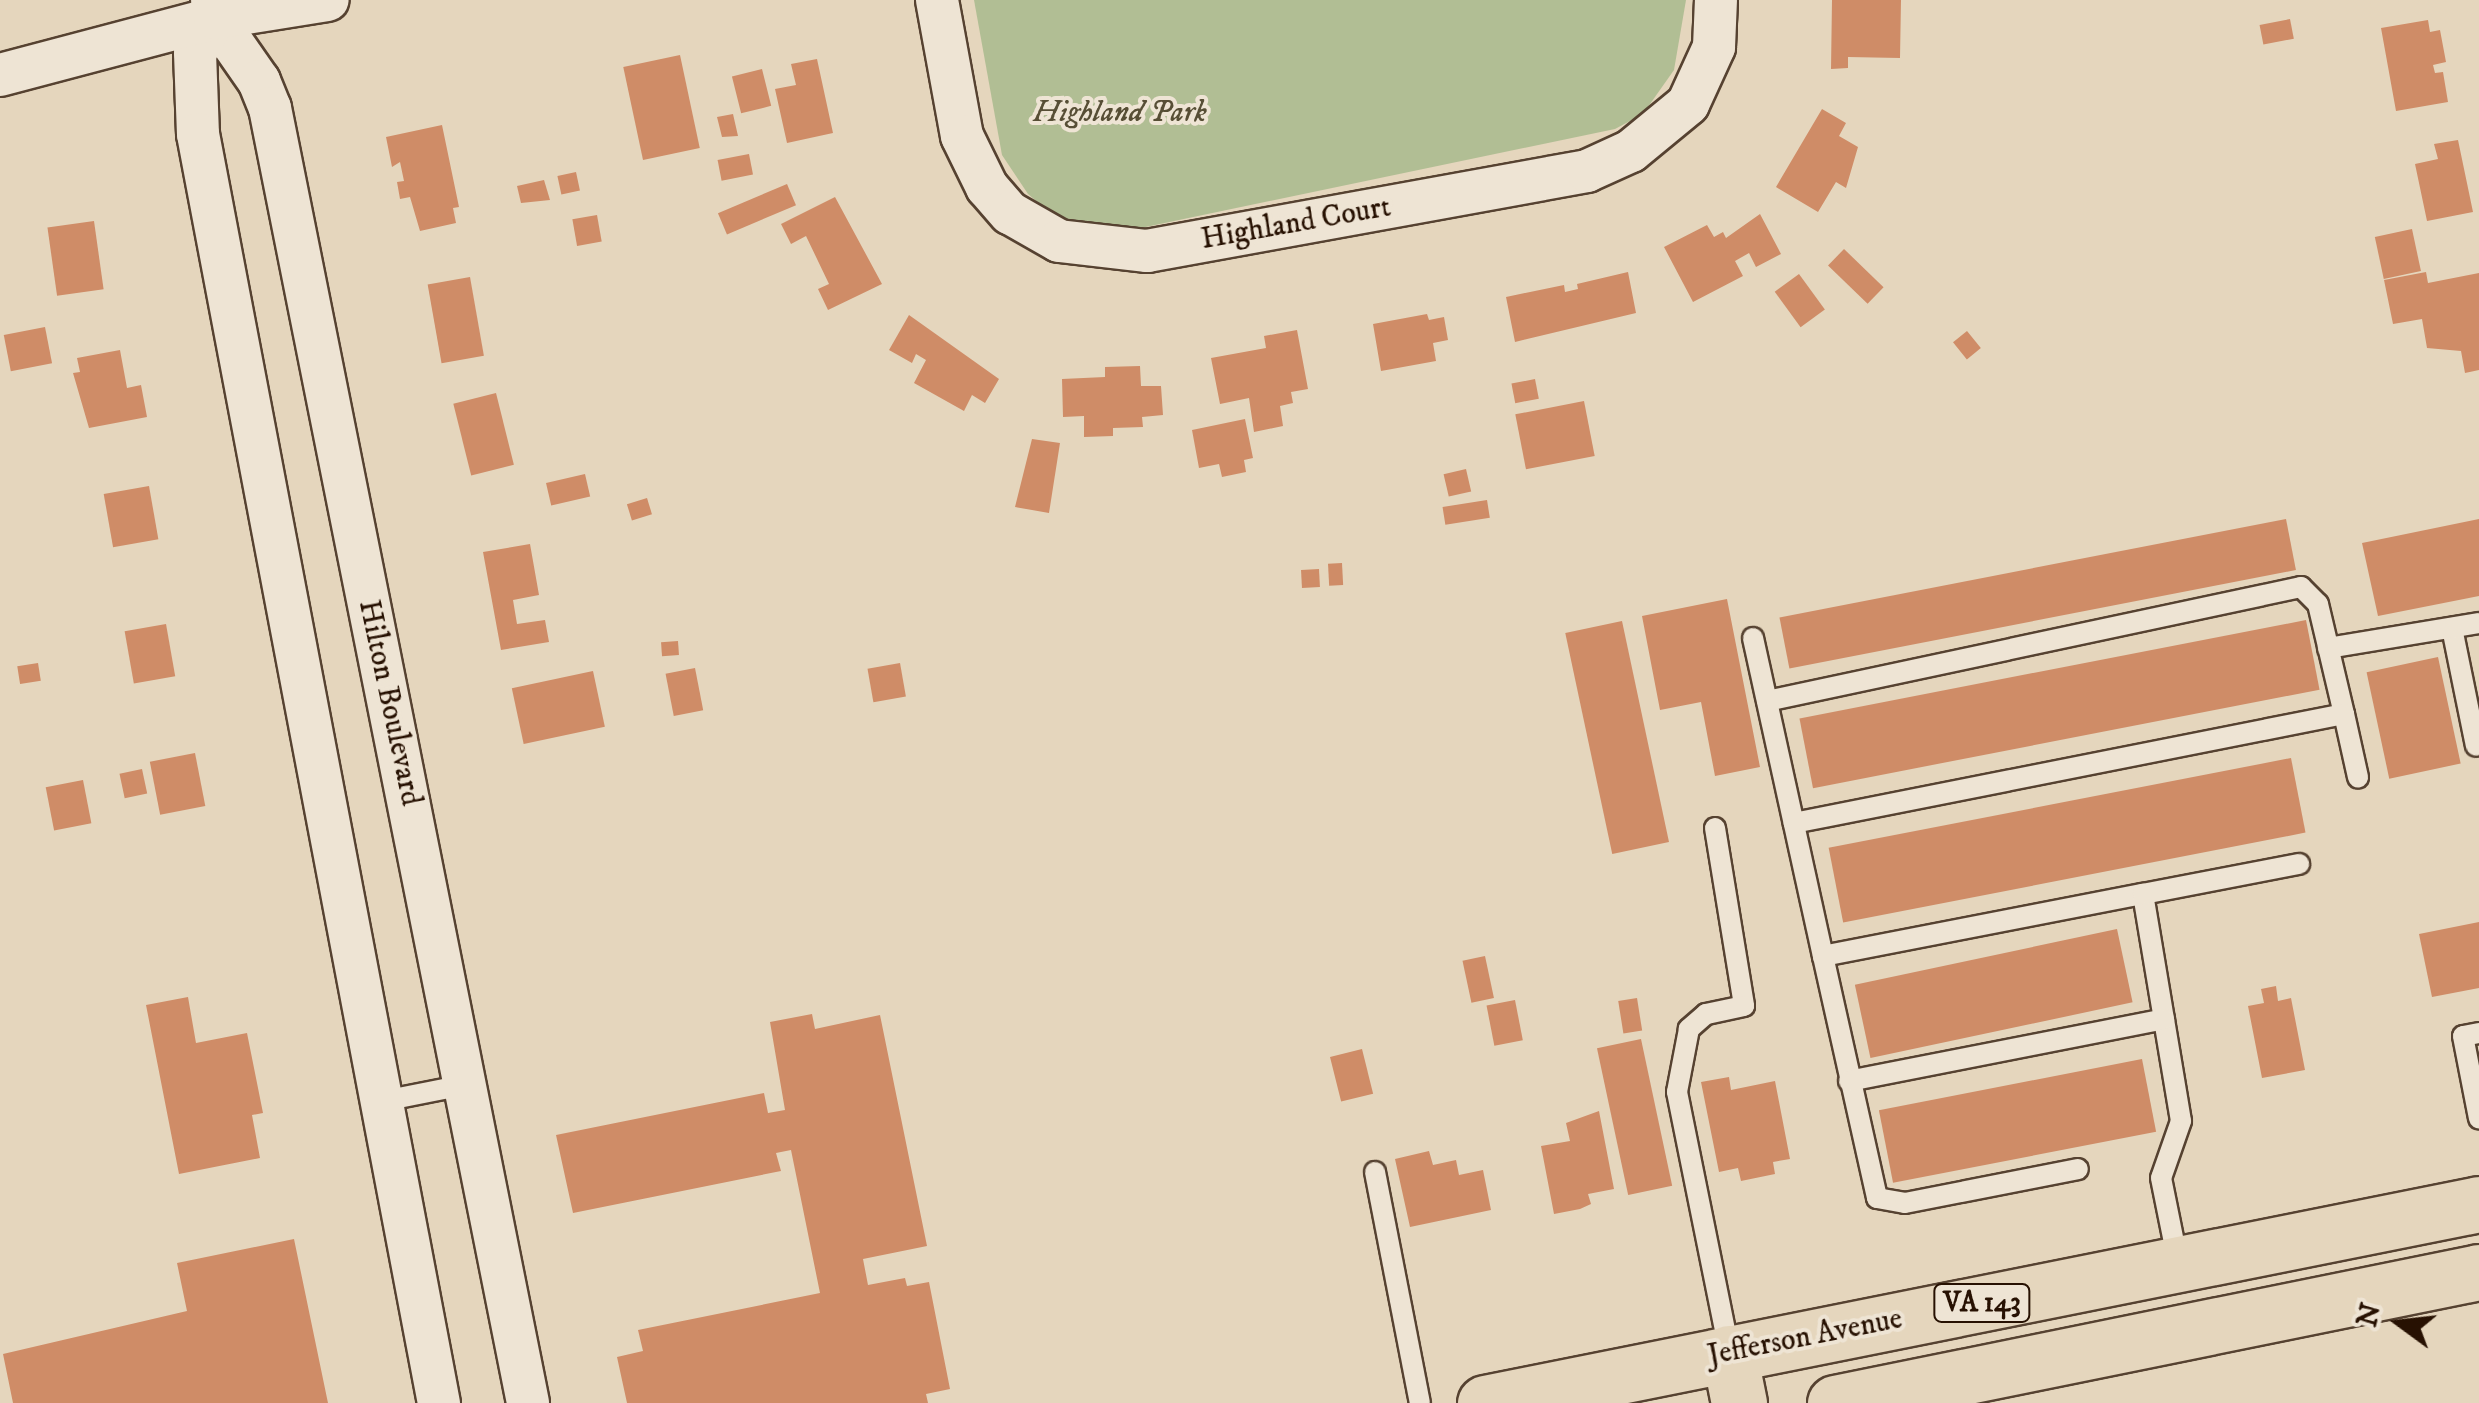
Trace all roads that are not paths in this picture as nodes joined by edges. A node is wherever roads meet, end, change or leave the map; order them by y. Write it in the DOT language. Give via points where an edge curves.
graph roads {
  1 [pos="328,0"];
  2 [pos="937,0"];
  3 [pos="1716,0"];
  4 [pos="213,9"];
  5 [pos="0,75"];
  6 [pos="2479,622"];
  7 [pos="2452,628"];
  8 [pos="1753,638"];
  9 [pos="2328,648"];
  10 [pos="1767,701"];
  11 [pos="2344,714"];
  12 [pos="2476,746"];
  13 [pos="2358,777"];
  14 [pos="1794,823"];
  15 [pos="1715,828"];
  16 [pos="2298,864"];
  17 [pos="2143,894"];
  18 [pos="1823,956"];
  19 [pos="2164,1019"];
  20 [pos="2479,1033"];
  21 [pos="1850,1082"];
  22 [pos="464,1085"];
  23 [pos="378,1102"];
  24 [pos="2479,1118"];
  25 [pos="2078,1169"];
  26 [pos="1375,1172"];
  27 [pos="2479,1204"];
  28 [pos="2178,1264"];
  29 [pos="2479,1272"];
  30 [pos="1734,1378"];
  31 [pos="439,1403"];
  32 [pos="528,1403"];
  33 [pos="1420,1403"];
  34 [pos="1485,1403"];
  35 [pos="1835,1403"];
  1 -- 4 [label="street"];
  2 -- 3 [label="street, Highland Court" via="962,136 987,187 1010,213 1059,242 1148,251 1602,164 1666,127 1688,104 1714,46"];
  4 -- 5 [label="street"];
  4 -- 22 [label="street, Hilton Boulevard" via="270,108"];
  4 -- 23 [label="street" via="195,54 198,134"];
  6 -- 7 [label="lane"];
  7 -- 9 [label="lane"];
  7 -- 12 [label="lane"];
  8 -- 10 [label="lane"];
  9 -- 10 [label="lane" via="2318,604 2301,587"];
  9 -- 11 [label="lane"];
  10 -- 14 [label="lane"];
  11 -- 13 [label="lane"];
  11 -- 14 [label="lane"];
  14 -- 18 [label="lane"];
  15 -- 30 [label="lane" via="1744,1006 1706,1014 1688,1029 1676,1092"];
  16 -- 17 [label="lane"];
  17 -- 18 [label="lane"];
  17 -- 19 [label="lane"];
  18 -- 21 [label="lane"];
  19 -- 21 [label="lane"];
  19 -- 28 [label="lane" via="2181,1121 2161,1178"];
  20 -- 24 [label="lane" via="2464,1036"];
  21 -- 25 [label="lane" via="1871,1187 1890,1203"];
  22 -- 23 [label="lane"];
  22 -- 32 [label="street, Hilton Boulevard"];
  23 -- 31 [label="street"];
  26 -- 33 [label="lane"];
  27 -- 28 [label="main road, Jefferson Avenue / VA 143"];
  28 -- 30 [label="main road, Jefferson Avenue / VA 143"];
  29 -- 35 [label="main road, VA 143"];
  30 -- 34 [label="main road, Jefferson Avenue / VA 143"];
}
